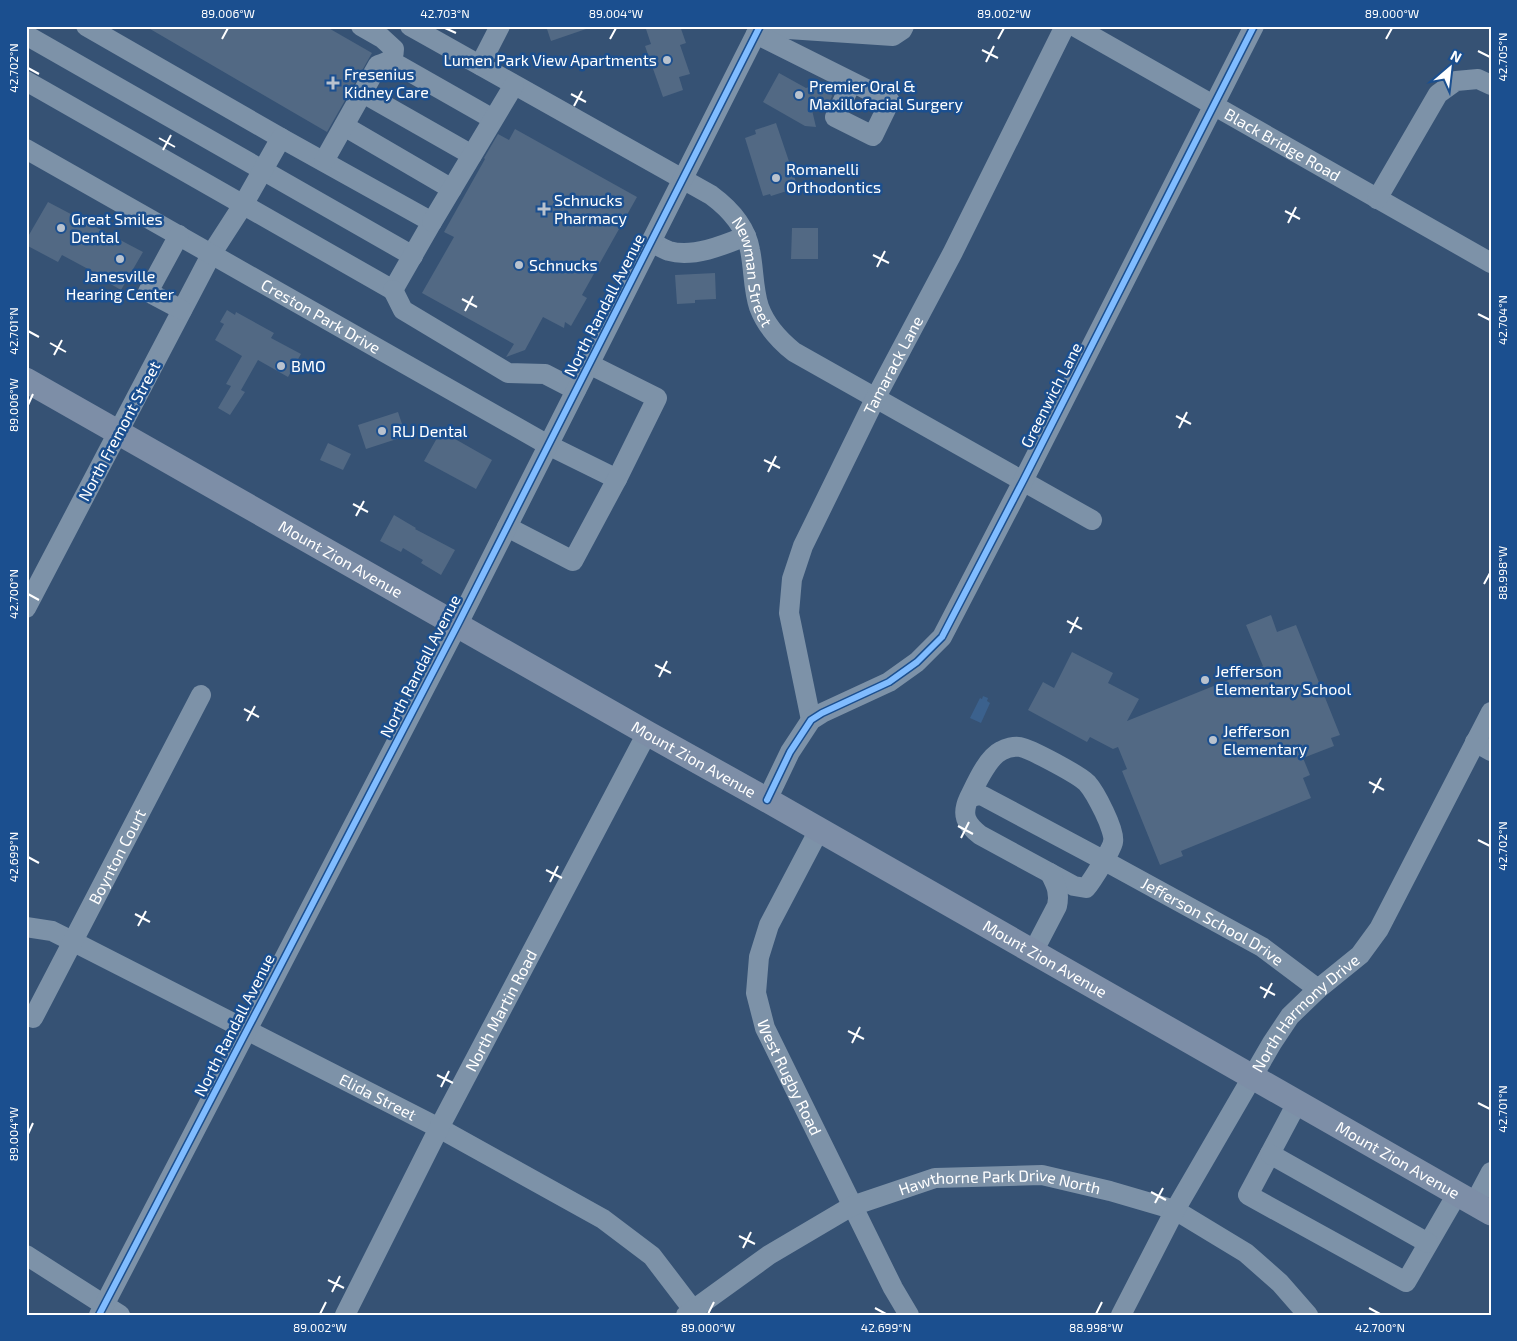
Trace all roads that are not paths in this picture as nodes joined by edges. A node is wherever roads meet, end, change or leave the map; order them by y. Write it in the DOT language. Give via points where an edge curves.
graph roads {
  1 [pos="86,26"];
  2 [pos="362,26"];
  3 [pos="410,26"];
  4 [pos="500,26"];
  5 [pos="904,26"];
  6 [pos="1065,26"];
  7 [pos="1074,26"];
  8 [pos="1254,26"];
  9 [pos="762,29"];
  10 [pos="430,31"];
  11 [pos="386,32"];
  12 [pos="26,35"];
  13 [pos="391,60"];
  14 [pos="480,66"];
  15 [pos="26,81"];
  16 [pos="852,82"];
  17 [pos="514,84"];
  18 [pos="1491,85"];
  19 [pos="363,93"];
  20 [pos="1212,106"];
  21 [pos="493,119"];
  22 [pos="344,126"];
  23 [pos="281,138"];
  24 [pos="26,148"];
  25 [pos="472,155"];
  26 [pos="324,162"];
  27 [pos="263,169"];
  28 [pos="683,180"];
  29 [pos="452,188"];
  30 [pos="1377,199"];
  31 [pos="243,205"];
  32 [pos="432,222"];
  33 [pos="179,235"];
  34 [pos="746,236"];
  35 [pos="652,242"];
  36 [pos="212,253"];
  37 [pos="413,256"];
  38 [pos="1491,263"];
  39 [pos="393,290"];
  40 [pos="182,310"];
  41 [pos="589,364"];
  42 [pos="26,380"];
  43 [pos="576,390"];
  44 [pos="876,397"];
  45 [pos="119,432"];
  46 [pos="548,445"];
  47 [pos="617,479"];
  48 [pos="1023,481"];
  49 [pos="1092,520"];
  50 [pos="507,527"];
  51 [pos="26,608"];
  52 [pos="458,624"];
  53 [pos="201,695"];
  54 [pos="1491,712"];
  55 [pos="811,720"];
  56 [pos="647,733"];
  57 [pos="1483,747"];
  58 [pos="969,798"];
  59 [pos="767,800"];
  60 [pos="819,830"];
  61 [pos="1103,860"];
  62 [pos="1050,873"];
  63 [pos="26,927"];
  64 [pos="72,941"];
  65 [pos="1033,952"];
  66 [pos="1318,989"];
  67 [pos="33,1018"];
  68 [pos="247,1030"];
  69 [pos="1251,1077"];
  70 [pos="1297,1103"];
  71 [pos="439,1128"];
  72 [pos="1270,1154"];
  73 [pos="1491,1172"];
  74 [pos="1474,1203"];
  75 [pos="852,1206"];
  76 [pos="1175,1210"];
  77 [pos="1428,1243"];
  78 [pos="26,1255"];
  79 [pos="108,1311"];
  80 [pos="692,1313"];
  81 [pos="345,1315"];
  82 [pos="909,1315"];
  83 [pos="1121,1315"];
  84 [pos="1308,1315"];
  1 -- 23 [label="street"];
  2 -- 11 [label="street"];
  3 -- 10 [label="street, Newman Street"];
  4 -- 14 [label="street"];
  5 -- 9 [label="street" via="893,36"];
  6 -- 44 [label="street, Tamarack Lane" via="953,252"];
  7 -- 20 [label="street, Black Bridge Road"];
  8 -- 20 [label="street, Greenwich Lane"];
  9 -- 16 [label="street"];
  9 -- 28 [label="street, North Randall Avenue"];
  10 -- 14 [label="street, Newman Street"];
  11 -- 13 [label="street" via="394,49"];
  12 -- 27 [label="street"];
  13 -- 19 [label="street" via="378,65"];
  13 -- 21 [label="street"];
  14 -- 17 [label="street, Newman Street"];
  15 -- 31 [label="street"];
  17 -- 21 [label="street"];
  17 -- 28 [label="street, Newman Street"];
  18 -- 30 [label="street" via="1478,79 1456,81 1438,94"];
  19 -- 22 [label="street"];
  19 -- 25 [label="street"];
  20 -- 30 [label="street, Black Bridge Road"];
  20 -- 48 [label="street, Greenwich Lane"];
  21 -- 25 [label="street"];
  22 -- 26 [label="street"];
  22 -- 29 [label="street"];
  23 -- 26 [label="street"];
  23 -- 27 [label="street, North Fremont Street"];
  24 -- 33 [label="street, Creston Park Drive"];
  25 -- 29 [label="street"];
  26 -- 32 [label="street"];
  27 -- 31 [label="street, North Fremont Street"];
  27 -- 37 [label="street"];
  28 -- 34 [label="street, Newman Street" via="725,205"];
  28 -- 35 [label="street, North Randall Avenue"];
  29 -- 32 [label="street"];
  30 -- 38 [label="street, Black Bridge Road"];
  31 -- 36 [label="street, North Fremont Street"];
  31 -- 39 [label="street"];
  32 -- 37 [label="street"];
  33 -- 36 [label="street, Creston Park Drive"];
  33 -- 40 [label="street" via="148,292"];
  34 -- 35 [label="street" via="712,250 691,252 670,251"];
  34 -- 44 [label="street, Newman Street" via="760,308 781,342"];
  35 -- 41 [label="street, North Randall Avenue"];
  36 -- 40 [label="street, North Fremont Street"];
  36 -- 46 [label="street, Creston Park Drive"];
  37 -- 39 [label="street"];
  39 -- 43 [label="street" via="403,310 508,373 545,374"];
  40 -- 45 [label="street, North Fremont Street"];
  41 -- 43 [label="street, North Randall Avenue"];
  41 -- 47 [label="street" via="657,398"];
  42 -- 45 [label="main road, Mount Zion Avenue"];
  43 -- 46 [label="street, North Randall Avenue"];
  44 -- 48 [label="street, Newman Street"];
  44 -- 55 [label="street, Tamarack Lane" via="804,546 792,579 790,613"];
  45 -- 51 [label="street, North Fremont Street"];
  45 -- 52 [label="main road, Mount Zion Avenue"];
  46 -- 47 [label="street, Creston Park Drive"];
  46 -- 50 [label="street, North Randall Avenue"];
  47 -- 50 [label="street" via="573,561"];
  48 -- 49 [label="street, Newman Street"];
  48 -- 55 [label="street, Greenwich Lane" via="942,637 917,662 888,682"];
  50 -- 52 [label="street, North Randall Avenue"];
  52 -- 56 [label="main road, Mount Zion Avenue"];
  52 -- 68 [label="street, North Randall Avenue"];
  53 -- 64 [label="street, Boynton Court"];
  54 -- 57 [label="street, North Harmony Drive"];
  55 -- 59 [label="street" via="790,752"];
  56 -- 59 [label="main road, Mount Zion Avenue"];
  56 -- 71 [label="street, North Martin Road"];
  57 -- 66 [label="street, North Harmony Drive" via="1379,929 1360,955"];
  58 -- 61 [label="street, Jefferson School Drive" via="983,796"];
  58 -- 61 [label="street" via="988,764 1000,751 1019,747 1030,751 1087,783 1113,834 1114,842"];
  58 -- 62 [label="street" via="964,808 973,829"];
  59 -- 60 [label="main road, Mount Zion Avenue"];
  60 -- 65 [label="main road, Mount Zion Avenue"];
  60 -- 75 [label="street, West Rugby Road" via="769,925 759,957 756,993 765,1028"];
  61 -- 62 [label="street" via="1086,888 1074,886"];
  61 -- 66 [label="street, Jefferson School Drive" via="1262,948"];
  62 -- 65 [label="street" via="1058,887 1059,897"];
  63 -- 64 [label="street, Elida Street" via="52,931"];
  64 -- 67 [label="street, Boynton Court"];
  64 -- 68 [label="street, Elida Street"];
  65 -- 69 [label="main road, Mount Zion Avenue"];
  66 -- 69 [label="street, North Harmony Drive" via="1290,1016"];
  68 -- 71 [label="street, Elida Street"];
  68 -- 79 [label="street, North Randall Avenue"];
  69 -- 70 [label="main road, Mount Zion Avenue"];
  69 -- 76 [label="street, North Harmony Drive"];
  70 -- 72 [label="street"];
  70 -- 74 [label="main road, Mount Zion Avenue"];
  71 -- 80 [label="street, Elida Street" via="602,1219 652,1256"];
  71 -- 81 [label="street, North Martin Road"];
  72 -- 77 [label="street"];
  72 -- 77 [label="street" via="1248,1195 1256,1200 1406,1282"];
  73 -- 74 [label="street"];
  74 -- 77 [label="street"];
  75 -- 76 [label="street, Hawthorne Park Drive North" via="935,1178 1042,1175"];
  75 -- 80 [label="street, Hawthorne Park Drive North" via="769,1254"];
  75 -- 82 [label="street, West Rugby Road"];
  76 -- 83 [label="street, North Harmony Drive"];
  76 -- 84 [label="street, Hawthorne Park Drive North" via="1246,1253 1280,1283"];
  78 -- 79 [label="street"];
}
